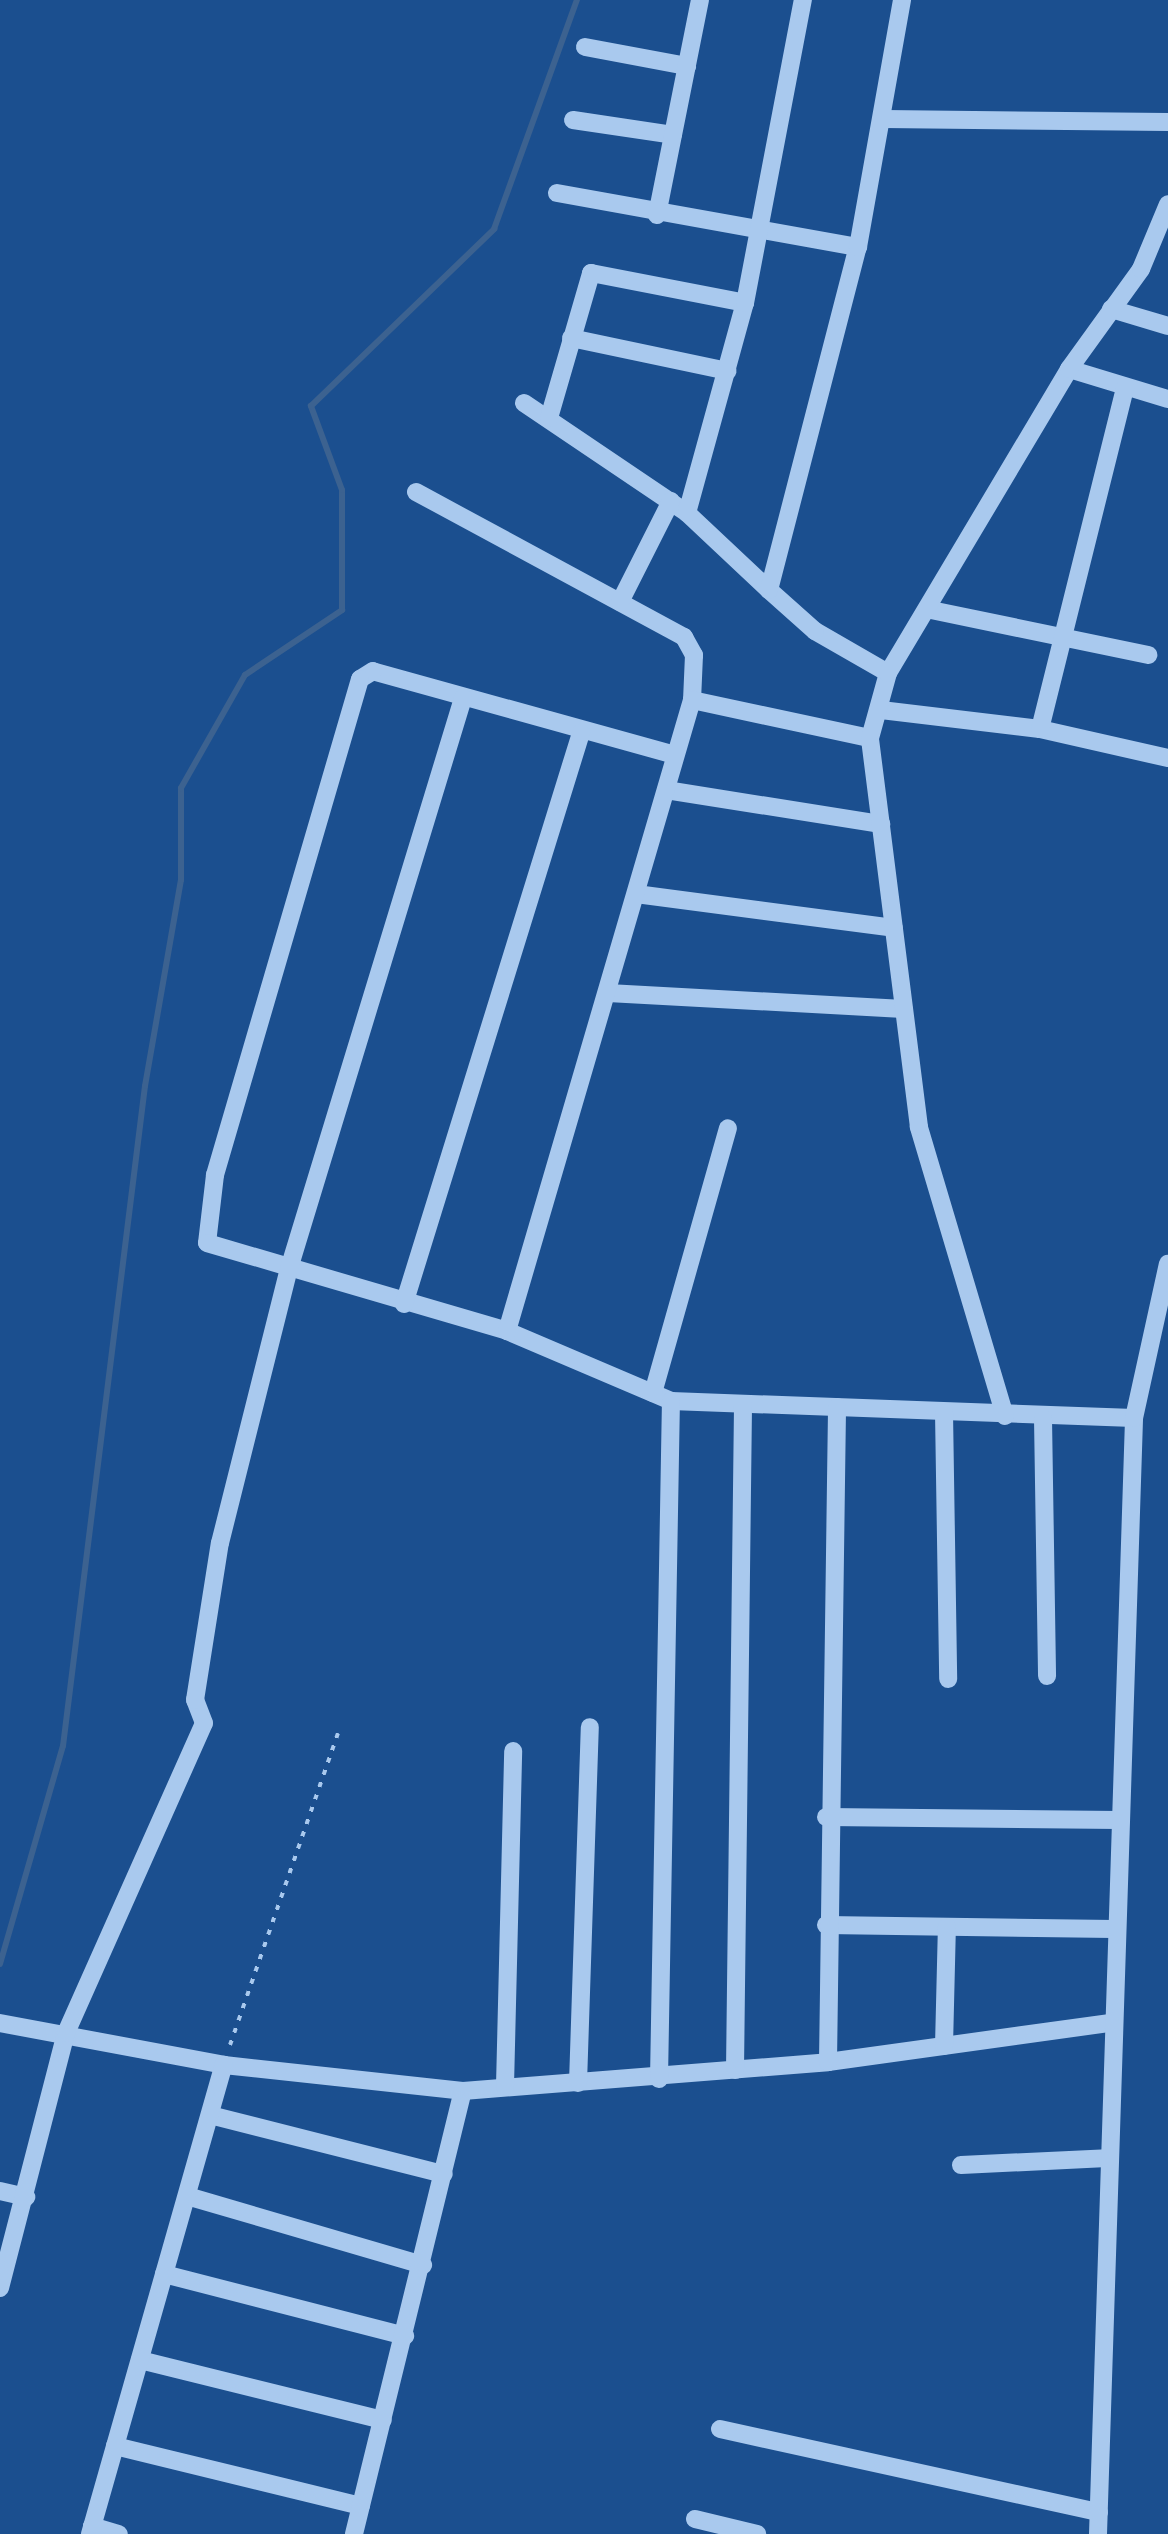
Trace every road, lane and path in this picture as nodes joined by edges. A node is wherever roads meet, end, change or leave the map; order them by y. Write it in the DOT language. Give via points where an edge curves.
graph roads {
  1 [pos="700,0"];
  2 [pos="803,0"];
  3 [pos="902,0"];
  4 [pos="585,47"];
  5 [pos="687,66"];
  6 [pos="884,119"];
  7 [pos="573,120"];
  8 [pos="1168,122"];
  9 [pos="673,135"];
  10 [pos="557,193"];
  11 [pos="1168,204"];
  12 [pos="658,215"];
  13 [pos="758,233"];
  14 [pos="858,247"];
  15 [pos="745,303"];
  16 [pos="1111,309"];
  17 [pos="1168,326"];
  18 [pos="571,338"];
  19 [pos="1068,369"];
  20 [pos="728,371"];
  21 [pos="1125,387"];
  22 [pos="1168,399"];
  23 [pos="524,403"];
  24 [pos="548,418"];
  25 [pos="416,492"];
  26 [pos="670,502"];
  27 [pos="687,513"];
  28 [pos="769,590"];
  29 [pos="620,602"];
  30 [pos="931,610"];
  31 [pos="1062,636"];
  32 [pos="1148,655"];
  33 [pos="888,673"];
  34 [pos="462,698"];
  35 [pos="692,700"];
  36 [pos="881,710"];
  37 [pos="1040,729"];
  38 [pos="581,733"];
  39 [pos="870,738"];
  40 [pos="675,755"];
  41 [pos="1168,758"];
  42 [pos="666,790"];
  43 [pos="880,824"];
  44 [pos="636,894"];
  45 [pos="894,928"];
  46 [pos="608,993"];
  47 [pos="904,1009"];
  48 [pos="728,1128"];
  49 [pos="1168,1264"];
  50 [pos="288,1272"];
  51 [pos="404,1304"];
  52 [pos="507,1332"];
  53 [pos="652,1393"];
  54 [pos="672,1401"];
  55 [pos="743,1404"];
  56 [pos="838,1406"];
  57 [pos="944,1412"];
  58 [pos="1004,1416"];
  59 [pos="1043,1418"];
  60 [pos="1134,1418"];
  61 [pos="1046,1676"];
  62 [pos="948,1679"];
  63 [pos="590,1727"];
  64 [pos="338,1734"];
  65 [pos="514,1751"];
  66 [pos="826,1817"];
  67 [pos="1119,1820"];
  68 [pos="826,1925"];
  69 [pos="947,1926"];
  70 [pos="1114,1929"];
  71 [pos="1110,2023"];
  72 [pos="9,2024"];
  73 [pos="66,2033"];
  74 [pos="944,2046"];
  75 [pos="828,2062"];
  76 [pos="224,2065"];
  77 [pos="734,2070"];
  78 [pos="659,2079"];
  79 [pos="578,2083"];
  80 [pos="505,2086"];
  81 [pos="463,2091"];
  82 [pos="210,2114"];
  83 [pos="1107,2158"];
  84 [pos="961,2166"];
  85 [pos="444,2174"];
  86 [pos="0,2191"];
  87 [pos="187,2196"];
  88 [pos="26,2197"];
  89 [pos="423,2266"];
  90 [pos="164,2274"];
  91 [pos="0,2288"];
  92 [pos="405,2336"];
  93 [pos="140,2360"];
  94 [pos="383,2420"];
  95 [pos="720,2429"];
  96 [pos="115,2446"];
  97 [pos="361,2506"];
  98 [pos="1099,2512"];
  99 [pos="695,2519"];
  100 [pos="91,2530"];
  101 [pos="119,2534"];
  102 [pos="354,2534"];
  103 [pos="757,2534"];
  104 [pos="1098,2534"];
  1 -- 5 [label="street"];
  2 -- 13 [label="street"];
  3 -- 6 [label="street"];
  4 -- 5 [label="street"];
  5 -- 9 [label="street"];
  6 -- 8 [label="street"];
  6 -- 14 [label="street"];
  7 -- 9 [label="street"];
  9 -- 12 [label="street"];
  10 -- 12 [label="street"];
  11 -- 16 [label="street" via="1141,269"];
  12 -- 13 [label="street"];
  13 -- 14 [label="street"];
  13 -- 15 [label="street"];
  14 -- 28 [label="street"];
  15 -- 18 [label="street" via="591,273"];
  15 -- 20 [label="street"];
  16 -- 17 [label="street"];
  16 -- 19 [label="street"];
  18 -- 20 [label="street"];
  18 -- 24 [label="street"];
  19 -- 21 [label="street"];
  19 -- 30 [label="street"];
  20 -- 27 [label="street"];
  21 -- 22 [label="street"];
  21 -- 31 [label="street"];
  23 -- 24 [label="street"];
  24 -- 26 [label="street"];
  25 -- 29 [label="street"];
  26 -- 27 [label="street"];
  26 -- 29 [label="street"];
  27 -- 28 [label="street"];
  28 -- 33 [label="street" via="815,632"];
  29 -- 35 [label="street" via="692,645"];
  30 -- 31 [label="street"];
  30 -- 33 [label="street"];
  31 -- 32 [label="street"];
  31 -- 37 [label="street"];
  33 -- 36 [label="street"];
  34 -- 38 [label="street"];
  34 -- 50 [label="street"];
  34 -- 50 [label="street" via="373,671 360,678 205,1216 207,1243"];
  35 -- 39 [label="street"];
  35 -- 40 [label="street"];
  36 -- 37 [label="street"];
  36 -- 39 [label="street"];
  37 -- 41 [label="street"];
  38 -- 40 [label="street"];
  38 -- 51 [label="street"];
  39 -- 43 [label="street"];
  40 -- 42 [label="street"];
  42 -- 43 [label="street"];
  42 -- 44 [label="street"];
  43 -- 45 [label="street"];
  44 -- 45 [label="street"];
  44 -- 46 [label="street"];
  45 -- 47 [label="street"];
  46 -- 47 [label="street"];
  46 -- 52 [label="street"];
  47 -- 58 [label="street" via="919,1127"];
  48 -- 53 [label="street"];
  49 -- 60 [label="street"];
  50 -- 51 [label="street"];
  50 -- 73 [label="street" via="220,1543 195,1700 204,1723"];
  51 -- 52 [label="street"];
  52 -- 53 [label="street"];
  53 -- 54 [label="street"];
  54 -- 55 [label="street"];
  54 -- 78 [label="street"];
  55 -- 56 [label="street"];
  55 -- 77 [label="street"];
  56 -- 57 [label="street"];
  56 -- 66 [label="street"];
  57 -- 58 [label="street"];
  57 -- 62 [label="street"];
  58 -- 59 [label="street"];
  59 -- 60 [label="street"];
  59 -- 61 [label="street"];
  60 -- 67 [label="street"];
  63 -- 79 [label="street"];
  64 -- 76 [label="path" via="260,1939"];
  65 -- 80 [label="street"];
  66 -- 67 [label="street"];
  66 -- 68 [label="street"];
  67 -- 70 [label="street"];
  68 -- 69 [label="street"];
  68 -- 75 [label="street"];
  69 -- 70 [label="street"];
  69 -- 74 [label="street"];
  70 -- 71 [label="street"];
  71 -- 74 [label="street"];
  71 -- 83 [label="street"];
  72 -- 73 [label="street"];
  73 -- 76 [label="street"];
  73 -- 88 [label="street"];
  74 -- 75 [label="street"];
  75 -- 77 [label="street"];
  76 -- 81 [label="street"];
  76 -- 82 [label="street"];
  77 -- 78 [label="street"];
  78 -- 79 [label="street"];
  79 -- 80 [label="street"];
  80 -- 81 [label="street"];
  81 -- 85 [label="street"];
  82 -- 85 [label="street"];
  82 -- 87 [label="street"];
  83 -- 84 [label="street"];
  83 -- 98 [label="street"];
  85 -- 89 [label="street"];
  86 -- 88 [label="street"];
  87 -- 89 [label="street"];
  87 -- 90 [label="street"];
  88 -- 91 [label="street"];
  89 -- 92 [label="street"];
  90 -- 92 [label="street"];
  90 -- 93 [label="street"];
  92 -- 94 [label="street"];
  93 -- 94 [label="street"];
  93 -- 96 [label="street"];
  94 -- 97 [label="street"];
  95 -- 98 [label="street"];
  96 -- 97 [label="street"];
  96 -- 100 [label="street"];
  97 -- 102 [label="street"];
  98 -- 104 [label="street"];
  99 -- 103 [label="street"];
  100 -- 101 [label="street"];
}
